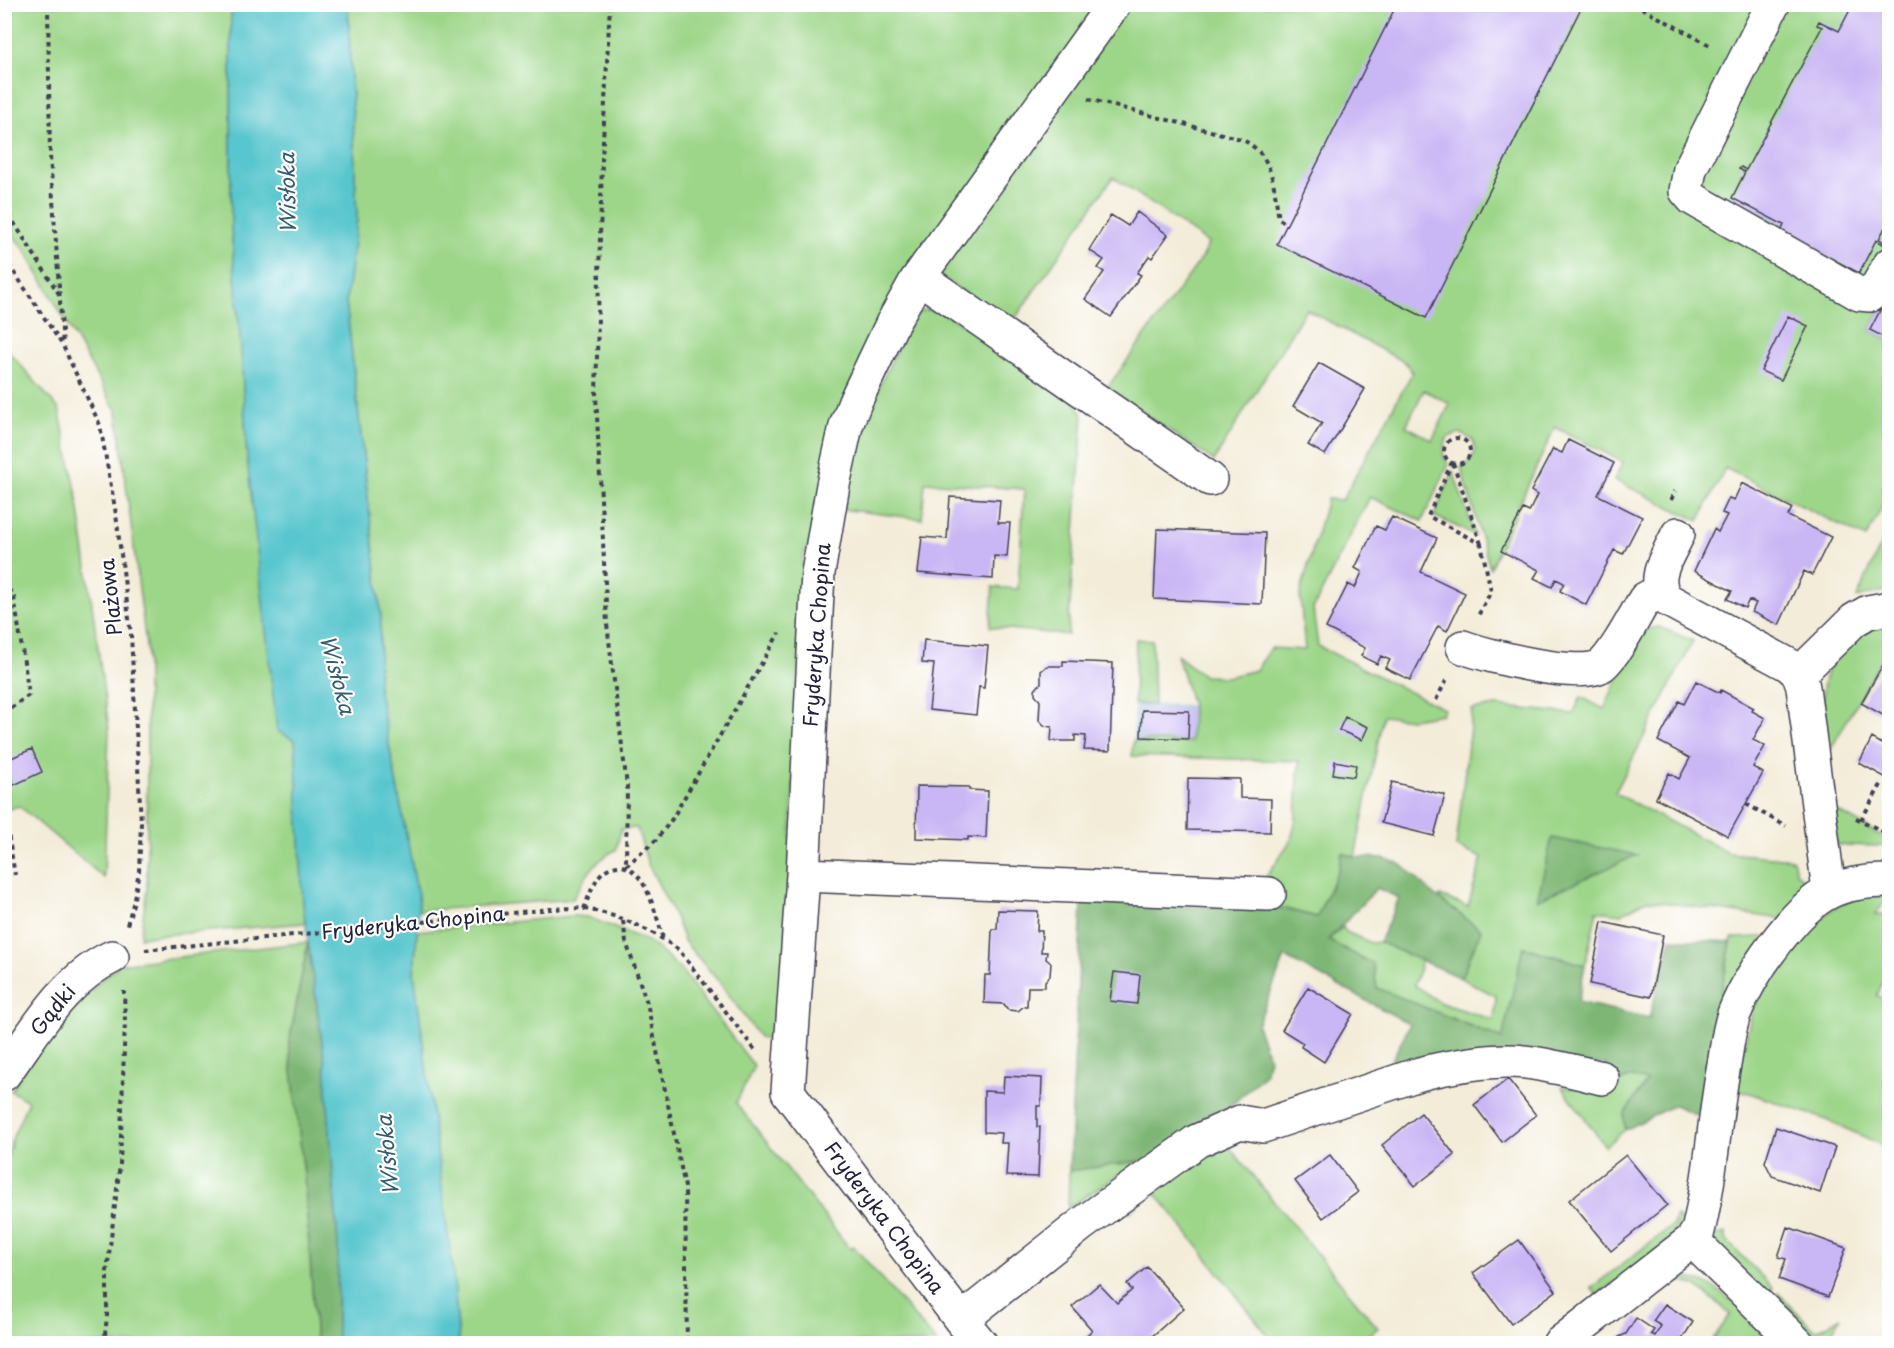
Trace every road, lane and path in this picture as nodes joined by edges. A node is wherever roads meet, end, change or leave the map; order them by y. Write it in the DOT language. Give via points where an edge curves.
graph roads {
  1 [pos="48,4"];
  2 [pos="610,4"];
  3 [pos="1114,4"];
  4 [pos="1634,4"];
  5 [pos="1773,4"];
  6 [pos="1743,64"];
  7 [pos="1054,91"];
  8 [pos="4,207"];
  9 [pos="1287,224"];
  10 [pos="4,256"];
  11 [pos="1890,264"];
  12 [pos="919,277"];
  13 [pos="59,295"];
  14 [pos="63,345"];
  15 [pos="1452,462"];
  16 [pos="1210,479"];
  17 [pos="1678,534"];
  18 [pos="1481,544"];
  19 [pos="4,582"];
  20 [pos="1666,599"];
  21 [pos="1890,608"];
  22 [pos="780,631"];
  23 [pos="1463,647"];
  24 [pos="1799,674"];
  25 [pos="1436,700"];
  26 [pos="4,713"];
  27 [pos="1882,783"];
  28 [pos="4,810"];
  29 [pos="1861,820"];
  30 [pos="626,866"];
  31 [pos="15,875"];
  32 [pos="803,875"];
  33 [pos="1890,881"];
  34 [pos="1829,891"];
  35 [pos="1269,894"];
  36 [pos="584,909"];
  37 [pos="623,920"];
  38 [pos="663,938"];
  39 [pos="126,953"];
  40 [pos="4,1074"];
  41 [pos="1602,1078"];
  42 [pos="788,1092"];
  43 [pos="1692,1240"];
  44 [pos="971,1332"];
  45 [pos="104,1344"];
  46 [pos="687,1344"];
  47 [pos="1559,1344"];
  48 [pos="1798,1344"];
  1 -- 13 [label="path" via="50,156"];
  2 -- 30 [label="path" via="596,395 607,624 627,786"];
  3 -- 7 [label="street, Fryderyka Chopina"];
  4 -- 6 [label="path"];
  5 -- 6 [label="street"];
  6 -- 11 [label="street" via="1690,169 1686,190 1693,199 1858,294 1874,292"];
  7 -- 9 [label="path" via="1251,144 1266,162 1279,219"];
  7 -- 12 [label="street, Fryderyka Chopina"];
  8 -- 13 [label="path"];
  10 -- 14 [label="path, Plażowa"];
  12 -- 16 [label="street"];
  12 -- 32 [label="street, Fryderyka Chopina" via="855,402 833,484 818,573"];
  13 -- 14 [label="path"];
  14 -- 39 [label="path, Plażowa" via="100,425 117,513 130,635 141,823 139,871"];
  15 -- 15 [label="path" via="1459,465 1466,460 1471,451 1468,442 1458,438 1449,441 1444,450 1446,459"];
  15 -- 18 [label="path"];
  15 -- 18 [label="path" via="1428,516"];
  17 -- 20 [label="street" via="1660,572 1661,592"];
  18 -- 23 [label="path" via="1491,591"];
  19 -- 26 [label="path" via="14,597 29,695"];
  20 -- 23 [label="street" via="1658,595 1645,599 1610,656 1596,669 1573,670 1497,658"];
  20 -- 24 [label="street"];
  21 -- 24 [label="street" via="1868,612 1854,620"];
  22 -- 30 [label="path" via="672,819 657,839"];
  23 -- 25 [label="path"];
  24 -- 34 [label="street"];
  27 -- 29 [label="path"];
  28 -- 31 [label="path"];
  30 -- 36 [label="path" via="612,866 600,875"];
  30 -- 38 [label="path" via="645,887"];
  32 -- 35 [label="street"];
  32 -- 42 [label="street, Fryderyka Chopina"];
  33 -- 34 [label="street" via="1863,881"];
  34 -- 43 [label="street" via="1810,905 1772,947 1734,1016 1701,1217"];
  36 -- 37 [label="path, Fryderyka Chopina"];
  36 -- 39 [label="path, Fryderyka Chopina" via="551,909"];
  37 -- 38 [label="path, Fryderyka Chopina"];
  37 -- 46 [label="path" via="626,942 647,1003 685,1187"];
  38 -- 42 [label="path, Fryderyka Chopina" via="679,950"];
  39 -- 40 [label="street, Gądki" via="89,969 79,978"];
  39 -- 45 [label="path" via="121,976 125,1021 120,1164"];
  41 -- 44 [label="street" via="1525,1062 1492,1062 1416,1075 1263,1126 1240,1122 1197,1141 1082,1224"];
  42 -- 44 [label="street, Fryderyka Chopina"];
  43 -- 47 [label="street"];
  43 -- 48 [label="street"];
}
